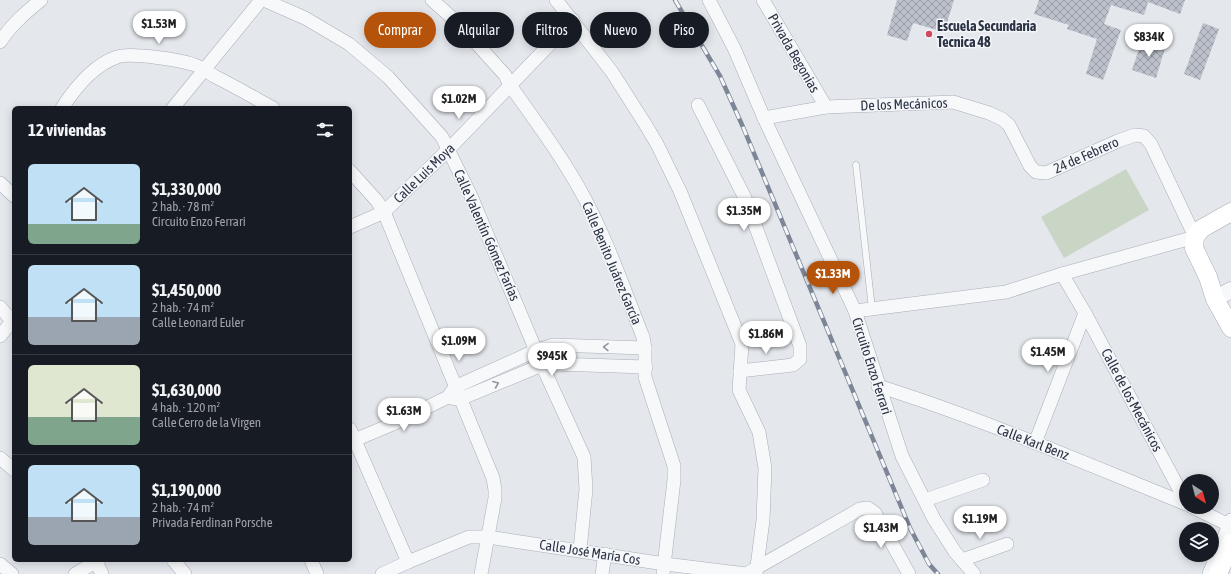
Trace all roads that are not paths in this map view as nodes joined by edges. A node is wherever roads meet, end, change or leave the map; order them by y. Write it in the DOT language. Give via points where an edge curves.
graph roads {
  1 [pos="41,0"];
  2 [pos="261,0"];
  3 [pos="264,0"];
  4 [pos="432,0"];
  5 [pos="556,0"];
  6 [pos="709,0"];
  7 [pos="763,0"];
  8 [pos="566,12"];
  9 [pos="582,32"];
  10 [pos="0,42"];
  11 [pos="546,48"];
  12 [pos="204,70"];
  13 [pos="510,85"];
  14 [pos="698,105"];
  15 [pos="63,106"];
  16 [pos="175,106"];
  17 [pos="269,106"];
  18 [pos="826,107"];
  19 [pos="764,118"];
  20 [pos="449,149"];
  21 [pos="856,165"];
  22 [pos="1036,172"];
  23 [pos="352,173"];
  24 [pos="384,212"];
  25 [pos="1231,212"];
  26 [pos="352,226"];
  27 [pos="1195,237"];
  28 [pos="1062,274"];
  29 [pos="1225,297"];
  30 [pos="0,307"];
  31 [pos="872,309"];
  32 [pos="854,311"];
  33 [pos="1085,313"];
  34 [pos="12,319"];
  35 [pos="12,321"];
  36 [pos="1231,328"];
  37 [pos="0,336"];
  38 [pos="645,348"];
  39 [pos="537,350"];
  40 [pos="542,365"];
  41 [pos="646,366"];
  42 [pos="740,371"];
  43 [pos="878,386"];
  44 [pos="454,394"];
  45 [pos="352,437"];
  46 [pos="1035,443"];
  47 [pos="0,458"];
  48 [pos="12,468"];
  49 [pos="983,480"];
  50 [pos="1179,490"];
  51 [pos="925,500"];
  52 [pos="1179,500"];
  53 [pos="1210,514"];
  54 [pos="1230,522"];
  55 [pos="488,537"];
  56 [pos="1231,543"];
  57 [pos="1007,544"];
  58 [pos="580,550"];
  59 [pos="604,554"];
  60 [pos="962,560"];
  61 [pos="96,562"];
  62 [pos="98,562"];
  63 [pos="175,562"];
  64 [pos="312,562"];
  65 [pos="408,562"];
  66 [pos="0,564"];
  67 [pos="664,569"];
  68 [pos="756,571"];
  69 [pos="12,574"];
  70 [pos="75,574"];
  71 [pos="102,574"];
  72 [pos="185,574"];
  73 [pos="317,574"];
  74 [pos="382,574"];
  75 [pos="481,574"];
  76 [pos="602,574"];
  77 [pos="909,574"];
  78 [pos="974,574"];
  79 [pos="1209,574"];
  80 [pos="1218,574"];
  1 -- 10 [label="street" via="22,15"];
  2 -- 12 [label="street"];
  3 -- 20 [label="street, Calle Valentín Gómez Farías" via="305,18 349,44 369,60 388,76 442,137"];
  4 -- 13 [label="street, Calle Benito Juárez García" via="459,24 505,75"];
  5 -- 8 [label="street"];
  6 -- 19 [label="street, Circuito Enzo Ferrari" via="734,48"];
  7 -- 18 [label="street, Privada Begonias"];
  9 -- 42 [label="street" via="612,72 647,127 680,191 742,344"];
  11 -- 13 [label="street, Calle Luis Moya"];
  12 -- 15 [label="street" via="196,65 155,57 131,54 118,56 90,75 72,92"];
  12 -- 16 [label="street"];
  12 -- 17 [label="street"];
  13 -- 20 [label="street, Calle Luis Moya"];
  13 -- 38 [label="street, Calle Benito Juárez García" via="586,200 643,337"];
  14 -- 42 [label="street" via="745,198 800,346 800,359 793,365"];
  18 -- 19 [label="street, De los Mecánicos"];
  18 -- 22 [label="street, De los Mecánicos" via="953,102 989,113 1009,125 1030,166"];
  19 -- 32 [label="street, Circuito Enzo Ferrari"];
  20 -- 24 [label="street, Calle Luis Moya"];
  20 -- 39 [label="street, Calle Valentín Gómez Farías"];
  21 -- 31 [label="lane"];
  22 -- 27 [label="street, 24 de Febrero" via="1046,173 1135,134 1144,136 1151,144"];
  23 -- 24 [label="street"];
  24 -- 26 [label="street, Calle Luis Moya"];
  24 -- 44 [label="street"];
  25 -- 27 [label="main road" via="1201,229"];
  27 -- 28 [label="street"];
  27 -- 29 [label="main road" via="1194,248 1208,277"];
  28 -- 31 [label="street" via="1006,292"];
  28 -- 33 [label="street, Calle de los Mecánicos"];
  29 -- 36 [label="main road"];
  30 -- 34 [label="street"];
  31 -- 32 [label="street"];
  32 -- 43 [label="street, Circuito Enzo Ferrari"];
  33 -- 46 [label="street"];
  33 -- 50 [label="street, Calle de los Mecánicos"];
  35 -- 37 [label="street"];
  38 -- 39 [label="street, one-way" via="553,345"];
  38 -- 41 [label="street, Calle Benito Juárez García"];
  39 -- 40 [label="street, Calle Valentín Gómez Farías"];
  39 -- 44 [label="street"];
  40 -- 41 [label="street"];
  44 -- 40 [label="street, one-way"];
  40 -- 58 [label="street, Calle Valentín Gómez Farías" via="584,457 586,489"];
  41 -- 67 [label="street, Calle Benito Juárez García" via="645,377 674,466"];
  42 -- 68 [label="street" via="739,390 759,432 765,468 763,520"];
  43 -- 46 [label="street, Calle Karl Benz" via="917,398"];
  43 -- 51 [label="street, Circuito Enzo Ferrari" via="902,456"];
  44 -- 45 [label="street" via="395,423"];
  44 -- 55 [label="street" via="493,478 495,498"];
  45 -- 65 [label="street"];
  46 -- 52 [label="street, Calle Karl Benz"];
  47 -- 48 [label="street"];
  49 -- 51 [label="street"];
  51 -- 60 [label="street, Circuito Enzo Ferrari" via="934,519"];
  53 -- 54 [label="street"];
  54 -- 79 [label="street"];
  55 -- 58 [label="street, Calle José María Cos"];
  55 -- 65 [label="street, Calle José María Cos" via="469,538"];
  55 -- 75 [label="street"];
  56 -- 80 [label="main road"];
  57 -- 60 [label="street"];
  58 -- 59 [label="street, Calle José María Cos"];
  59 -- 67 [label="street, Calle José María Cos"];
  59 -- 76 [label="street"];
  60 -- 78 [label="street, Circuito Enzo Ferrari"];
  61 -- 70 [label="street"];
  62 -- 71 [label="street"];
  63 -- 72 [label="street"];
  64 -- 73 [label="street"];
  65 -- 74 [label="street, Calle José María Cos"];
  66 -- 69 [label="street"];
  67 -- 68 [label="street, Calle José María Cos" via="746,574"];
  68 -- 77 [label="street, Calle José María Cos" via="860,509 868,508 875,513"];
}
